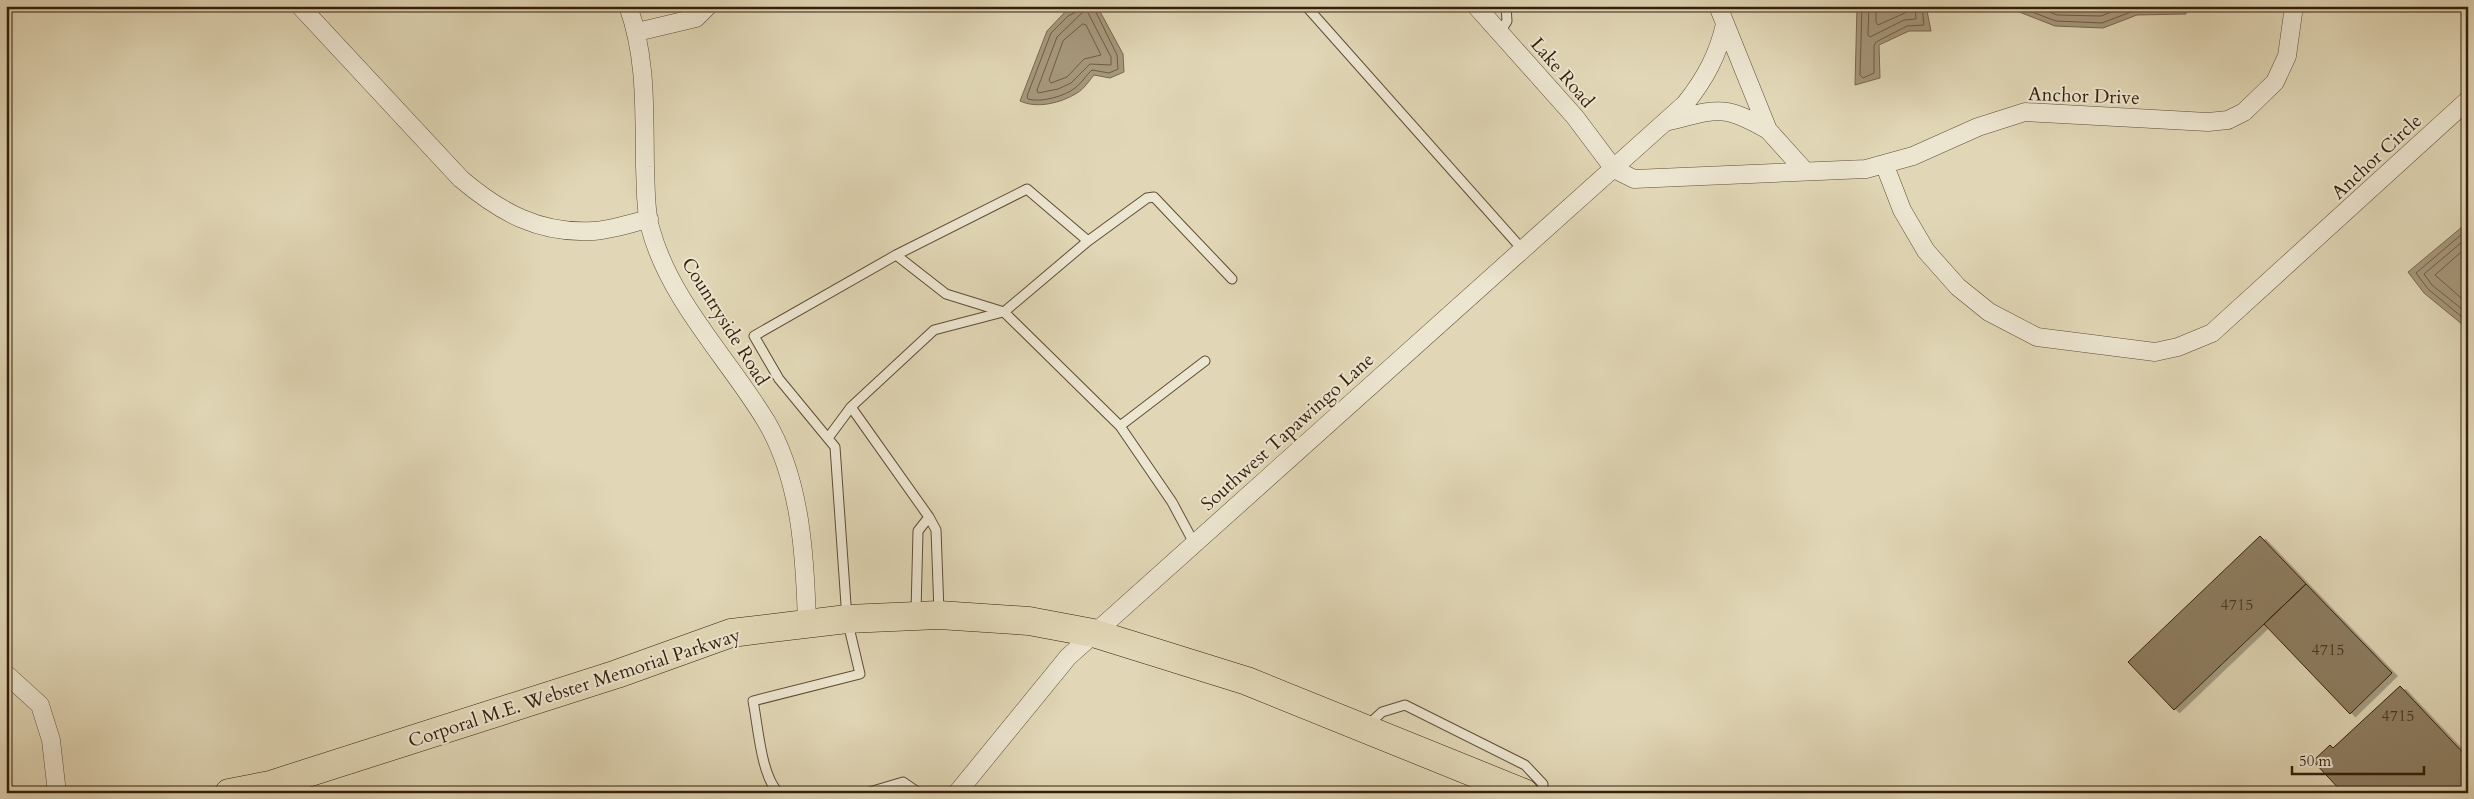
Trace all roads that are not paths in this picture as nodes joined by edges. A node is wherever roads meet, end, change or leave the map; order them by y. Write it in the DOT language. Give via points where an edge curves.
graph roads {
  1 [pos="300,6"];
  2 [pos="628,6"];
  3 [pos="708,6"];
  4 [pos="1306,6"];
  5 [pos="1476,6"];
  6 [pos="1506,6"];
  7 [pos="1718,6"];
  8 [pos="2294,6"];
  9 [pos="1725,24"];
  10 [pos="637,32"];
  11 [pos="1500,32"];
  12 [pos="2468,100"];
  13 [pos="1668,121"];
  14 [pos="1768,130"];
  15 [pos="1885,166"];
  16 [pos="1614,169"];
  17 [pos="1805,171"];
  18 [pos="649,219"];
  19 [pos="1088,241"];
  20 [pos="1522,249"];
  21 [pos="896,255"];
  22 [pos="1232,279"];
  23 [pos="1004,312"];
  24 [pos="1205,361"];
  25 [pos="851,407"];
  26 [pos="1120,426"];
  27 [pos="828,438"];
  28 [pos="929,516"];
  29 [pos="1194,543"];
  30 [pos="928,615"];
  31 [pos="847,618"];
  32 [pos="807,622"];
  33 [pos="1094,633"];
  34 [pos="6,674"];
  35 [pos="1364,728"];
  36 [pos="57,793"];
  37 [pos="229,793"];
  38 [pos="779,793"];
  39 [pos="866,793"];
  40 [pos="919,793"];
  41 [pos="956,793"];
  42 [pos="1524,793"];
  43 [pos="1541,793"];
  1 -- 18 [label="street" via="460,179 488,203 520,220 564,231 594,231"];
  2 -- 10 [label="street, Countryside Road"];
  3 -- 10 [label="street" via="696,18"];
  4 -- 20 [label="lane"];
  5 -- 11 [label="street, Lake Road"];
  6 -- 11 [label="lane" via="1507,21"];
  7 -- 9 [label="street"];
  8 -- 15 [label="street, Anchor Drive" via="2287,56 2275,82 2244,112 2228,120 2208,122 2025,112 1978,127"];
  9 -- 13 [label="street" via="1720,45 1703,82"];
  9 -- 14 [label="street"];
  10 -- 18 [label="street, Countryside Road" via="643,67"];
  11 -- 16 [label="street, Lake Road" via="1575,117"];
  12 -- 15 [label="street, Anchor Circle" via="2212,333 2178,347 2155,352 2037,337 1989,312 1958,287 1926,251 1902,210"];
  13 -- 14 [label="street" via="1719,110 1739,114"];
  13 -- 16 [label="street, Southwest Tapawingo Lane"];
  14 -- 17 [label="street"];
  15 -- 17 [label="street, Anchor Drive"];
  16 -- 17 [label="street, Anchor Drive" via="1634,179"];
  16 -- 20 [label="street, Southwest Tapawingo Lane"];
  18 -- 32 [label="street, Countryside Road" via="668,271 684,301 766,422 780,452 792,488 805,559"];
  19 -- 21 [label="lane" via="1027,189"];
  19 -- 22 [label="lane" via="1146,198 1154,197"];
  19 -- 23 [label="lane"];
  20 -- 29 [label="street, Southwest Tapawingo Lane"];
  21 -- 23 [label="lane" via="946,294"];
  21 -- 27 [label="lane" via="754,336 779,379"];
  23 -- 25 [label="lane" via="934,330"];
  23 -- 26 [label="lane"];
  24 -- 26 [label="lane"];
  25 -- 27 [label="lane"];
  25 -- 28 [label="lane"];
  26 -- 29 [label="lane" via="1172,502"];
  27 -- 31 [label="lane" via="835,447"];
  28 -- 30 [label="lane" via="936,530"];
  28 -- 30 [label="lane" via="918,531"];
  29 -- 33 [label="street, Southwest Tapawingo Lane"];
  30 -- 31 [label="main road, Corporal M.E. Webster Memorial Parkway"];
  30 -- 33 [label="main road, Corporal M.E. Webster Memorial Parkway" via="1029,621"];
  31 -- 32 [label="main road, Corporal M.E. Webster Memorial Parkway"];
  31 -- 38 [label="lane" via="860,674 754,701 767,773"];
  32 -- 37 [label="main road, Corporal M.E. Webster Memorial Parkway" via="731,633 617,674 270,785"];
  33 -- 35 [label="main road, Corporal M.E. Webster Memorial Parkway" via="1247,681"];
  33 -- 41 [label="street, Southwest Tapawingo Lane" via="1068,657"];
  34 -- 36 [label="street" via="40,705 51,740"];
  35 -- 42 [label="main road, Corporal M.E. Webster Memorial Parkway"];
  35 -- 43 [label="lane" via="1382,712 1405,705 1525,765 1543,784"];
  39 -- 40 [label="lane" via="903,782"];
}
